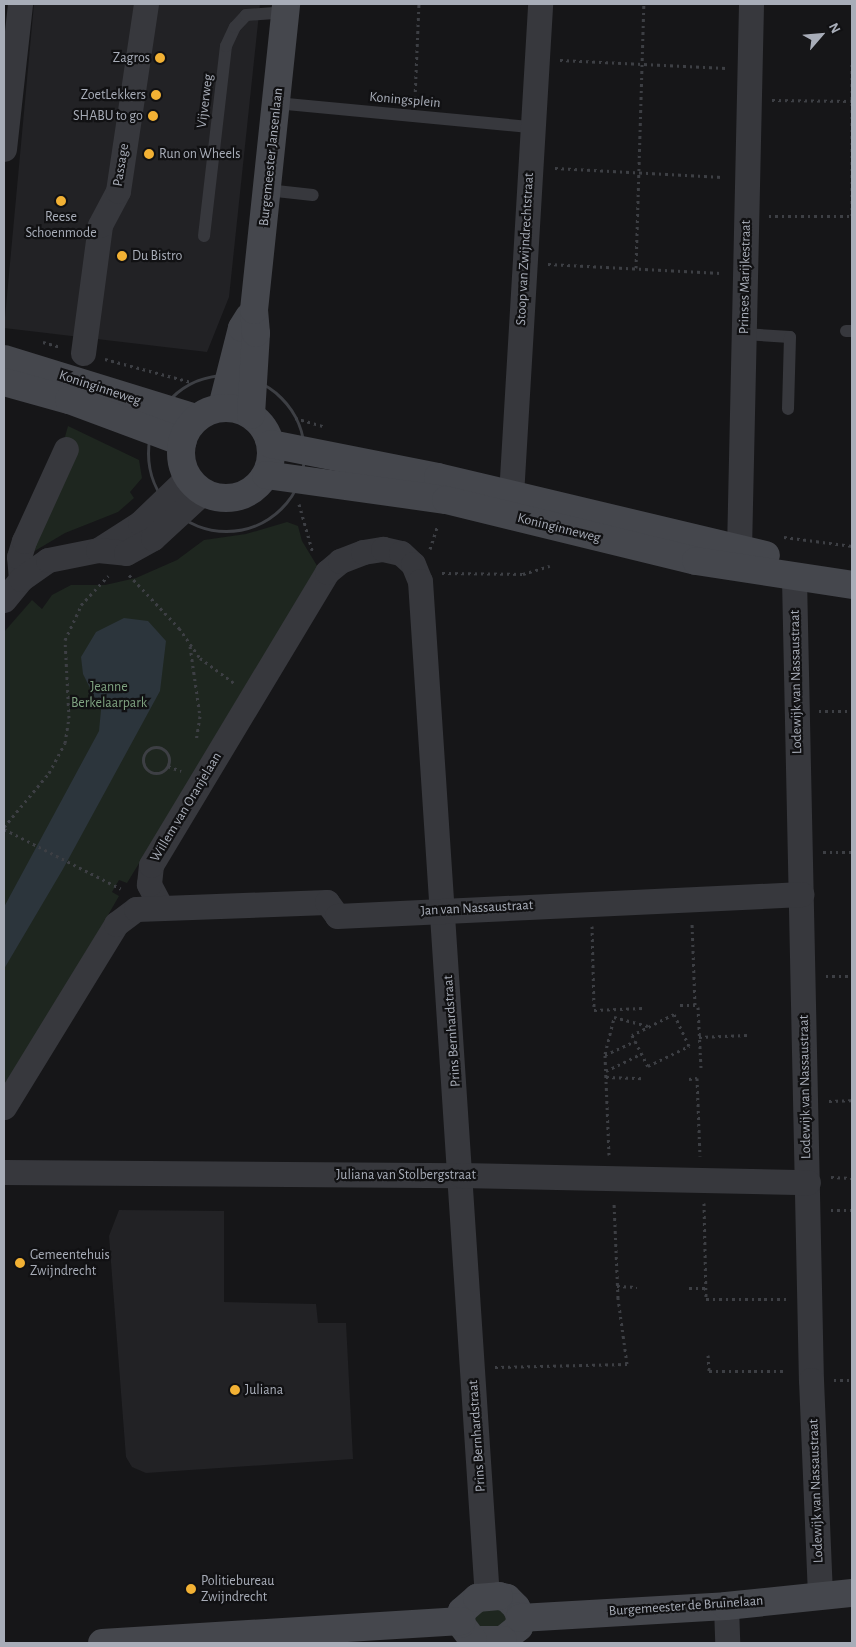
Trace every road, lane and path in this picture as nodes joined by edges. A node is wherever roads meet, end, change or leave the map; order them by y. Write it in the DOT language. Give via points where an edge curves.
graph roads {
  1 [pos="20,4"];
  2 [pos="146,4"];
  3 [pos="419,4"];
  4 [pos="540,4"];
  5 [pos="644,4"];
  6 [pos="751,4"];
  7 [pos="286,8"];
  8 [pos="537,58"];
  9 [pos="642,64"];
  10 [pos="852,64"];
  11 [pos="749,70"];
  12 [pos="749,99"];
  13 [pos="425,100"];
  14 [pos="851,101"];
  15 [pos="276,103"];
  16 [pos="532,127"];
  17 [pos="4,149"];
  18 [pos="529,166"];
  19 [pos="639,174"];
  20 [pos="747,178"];
  21 [pos="267,190"];
  22 [pos="313,195"];
  23 [pos="746,216"];
  24 [pos="204,236"];
  25 [pos="525,263"];
  26 [pos="636,268"];
  27 [pos="745,274"];
  28 [pos="254,310"];
  29 [pos="744,334"];
  30 [pos="83,353"];
  31 [pos="4,359"];
  32 [pos="4,382"];
  33 [pos="270,389"];
  34 [pos="222,407"];
  35 [pos="788,409"];
  36 [pos="251,414"];
  37 [pos="196,418"];
  38 [pos="295,418"];
  39 [pos="182,442"];
  40 [pos="271,444"];
  41 [pos="66,449"];
  42 [pos="266,475"];
  43 [pos="196,484"];
  44 [pos="510,495"];
  45 [pos="298,504"];
  46 [pos="776,536"];
  47 [pos="852,546"];
  48 [pos="739,550"];
  49 [pos="550,566"];
  50 [pos="852,566"];
  51 [pos="122,569"];
  52 [pos="110,572"];
  53 [pos="327,572"];
  54 [pos="12,573"];
  55 [pos="794,578"];
  56 [pos="420,581"];
  57 [pos="852,585"];
  58 [pos="4,600"];
  59 [pos="190,644"];
  60 [pos="253,695"];
  61 [pos="852,710"];
  62 [pos="796,712"];
  63 [pos="194,747"];
  64 [pos="165,769"];
  65 [pos="4,828"];
  66 [pos="127,892"];
  67 [pos="801,894"];
  68 [pos="691,899"];
  69 [pos="591,903"];
  70 [pos="161,907"];
  71 [pos="444,910"];
  72 [pos="680,1005"];
  73 [pos="698,1007"];
  74 [pos="642,1008"];
  75 [pos="649,1026"];
  76 [pos="747,1035"];
  77 [pos="699,1037"];
  78 [pos="635,1041"];
  79 [pos="641,1054"];
  80 [pos="605,1055"];
  81 [pos="701,1069"];
  82 [pos="606,1071"];
  83 [pos="606,1077"];
  84 [pos="644,1078"];
  85 [pos="689,1079"];
  86 [pos="4,1108"];
  87 [pos="4,1172"];
  88 [pos="461,1175"];
  89 [pos="611,1178"];
  90 [pos="702,1180"];
  91 [pos="808,1182"];
  92 [pos="617,1286"];
  93 [pos="637,1287"];
  94 [pos="689,1288"];
  95 [pos="706,1288"];
  96 [pos="810,1299"];
  97 [pos="708,1355"];
  98 [pos="473,1369"];
  99 [pos="811,1371"];
  100 [pos="852,1593"];
  101 [pos="820,1595"];
  102 [pos="487,1597"];
  103 [pos="726,1606"];
  104 [pos="520,1618"];
  105 [pos="461,1621"];
  106 [pos="235,1639"];
  107 [pos="490,1642"];
  108 [pos="102,1643"];
  109 [pos="727,1643"];
  1 -- 17 [label="street"];
  2 -- 30 [label="street, Passage" via="118,191 100,225"];
  3 -- 13 [label="path" via="415,98"];
  4 -- 8 [label="street, Stoop van Zwijndrechtstraat"];
  5 -- 9 [label="path"];
  6 -- 11 [label="street, Prinses Marijkestraat"];
  7 -- 15 [label="main road, Burgemeester Jansenlaan"];
  7 -- 24 [label="lane, Vijverweg" via="246,15 235,27 226,46"];
  8 -- 9 [label="path"];
  8 -- 16 [label="street, Stoop van Zwijndrechtstraat"];
  9 -- 11 [label="path"];
  9 -- 19 [label="path"];
  10 -- 14 [label="path"];
  11 -- 12 [label="street, Prinses Marijkestraat"];
  12 -- 14 [label="path"];
  12 -- 20 [label="street, Prinses Marijkestraat"];
  14 -- 23 [label="path" via="852,216"];
  15 -- 16 [label="lane, Koningsplein"];
  15 -- 21 [label="main road, Burgemeester Jansenlaan"];
  16 -- 18 [label="street, Stoop van Zwijndrechtstraat"];
  18 -- 19 [label="path"];
  18 -- 25 [label="street, Stoop van Zwijndrechtstraat"];
  19 -- 20 [label="path"];
  19 -- 26 [label="path"];
  20 -- 23 [label="street, Prinses Marijkestraat"];
  21 -- 22 [label="lane"];
  21 -- 28 [label="main road, Burgemeester Jansenlaan"];
  23 -- 27 [label="street, Prinses Marijkestraat"];
  25 -- 26 [label="path"];
  25 -- 44 [label="street, Stoop van Zwijndrechtstraat"];
  26 -- 27 [label="path"];
  27 -- 29 [label="street, Prinses Marijkestraat"];
  28 -- 34 [label="main road, Burgemeester Jansenlaan" via="242,328"];
  28 -- 36 [label="main road, Burgemeester Jansenlaan" via="256,333"];
  29 -- 35 [label="lane" via="790,337"];
  29 -- 48 [label="street, Prinses Marijkestraat"];
  31 -- 37 [label="main road, Koninginneweg"];
  32 -- 39 [label="main road, Koninginneweg" via="69,400"];
  33 -- 38 [label="path"];
  34 -- 36 [label="main road"];
  34 -- 37 [label="main road"];
  36 -- 40 [label="main road" via="264,427"];
  37 -- 39 [label="main road"];
  39 -- 43 [label="main road" via="182,460"];
  40 -- 42 [label="main road" via="271,460"];
  40 -- 44 [label="main road, Koninginneweg" via="438,477"];
  41 -- 54 [label="street"];
  42 -- 43 [label="main road" via="249,492 234,498 218,497"];
  42 -- 55 [label="main road, Koninginneweg" via="446,500 673,556"];
  43 -- 54 [label="street" via="98,550 48,560"];
  44 -- 48 [label="main road, Koninginneweg"];
  45 -- 53 [label="path" via="314,556"];
  46 -- 47 [label="path"];
  48 -- 50 [label="main road, Koninginneweg"];
  49 -- 56 [label="path" via="523,574 442,573"];
  51 -- 59 [label="path" via="164,610"];
  52 -- 65 [label="path" via="81,605 65,640 70,718 64,743 49,773"];
  53 -- 56 [label="street, Prins Bernhardstraat" via="340,561 383,549 401,553 413,564"];
  53 -- 60 [label="street, Willem van Oranjelaan"];
  54 -- 58 [label="street"];
  55 -- 57 [label="main road, Koninginneweg"];
  55 -- 62 [label="street, Lodewijk van Nassaustraat"];
  56 -- 71 [label="street, Prins Bernhardstraat"];
  59 -- 60 [label="path" via="211,667"];
  59 -- 63 [label="path" via="200,716"];
  60 -- 70 [label="street, Willem van Oranjelaan" via="151,865 149,884"];
  61 -- 62 [label="path"];
  62 -- 67 [label="street, Lodewijk van Nassaustraat"];
  64 -- 64 [label="path" via="169,761 167,752 153,747 145,752 143,761 147,770 156,773"];
  65 -- 66 [label="path"];
  67 -- 68 [label="street, Jan van Nassaustraat"];
  67 -- 91 [label="street, Lodewijk van Nassaustraat"];
  68 -- 69 [label="street, Jan van Nassaustraat"];
  68 -- 72 [label="path" via="695,1005"];
  69 -- 71 [label="street, Jan van Nassaustraat"];
  69 -- 74 [label="path" via="594,1010"];
  70 -- 71 [label="street, Jan van Nassaustraat" via="327,902 337,916"];
  70 -- 86 [label="street" via="136,909 116,924"];
  71 -- 88 [label="street, Prins Bernhardstraat"];
  73 -- 77 [label="path"];
  75 -- 78 [label="path" via="632,1035"];
  75 -- 79 [label="path" via="674,1014 689,1046 648,1066"];
  75 -- 80 [label="path" via="614,1017"];
  76 -- 77 [label="path"];
  77 -- 81 [label="path"];
  78 -- 79 [label="path"];
  78 -- 80 [label="path"];
  79 -- 82 [label="path"];
  80 -- 82 [label="path"];
  82 -- 83 [label="path"];
  83 -- 84 [label="path"];
  83 -- 89 [label="path"];
  85 -- 90 [label="path" via="697,1078"];
  87 -- 88 [label="street, Juliana van Stolbergstraat"];
  88 -- 89 [label="street, Juliana van Stolbergstraat"];
  88 -- 98 [label="street, Prins Bernhardstraat"];
  89 -- 90 [label="street, Juliana van Stolbergstraat"];
  89 -- 92 [label="path"];
  90 -- 91 [label="street, Juliana van Stolbergstraat"];
  90 -- 95 [label="path"];
  91 -- 96 [label="street, Lodewijk van Nassaustraat"];
  92 -- 93 [label="path"];
  92 -- 98 [label="path" via="627,1364"];
  94 -- 95 [label="path"];
  95 -- 96 [label="path" via="706,1299"];
  96 -- 99 [label="street, Lodewijk van Nassaustraat"];
  97 -- 99 [label="path" via="709,1371"];
  98 -- 102 [label="street, Prins Bernhardstraat"];
  99 -- 101 [label="street, Lodewijk van Nassaustraat"];
  100 -- 101 [label="main road, Burgemeester de Bruïnelaan"];
  101 -- 103 [label="main road, Burgemeester de Bruïnelaan"];
  102 -- 104 [label="main road" via="507,1598 516,1606"];
  102 -- 105 [label="main road" via="477,1598 466,1605"];
  103 -- 104 [label="main road, Burgemeester de Bruïnelaan"];
  103 -- 109 [label="street"];
  104 -- 107 [label="main road" via="519,1627 510,1638"];
  105 -- 106 [label="main road"];
  105 -- 107 [label="main road" via="466,1634 473,1640"];
  106 -- 108 [label="main road"];
}
